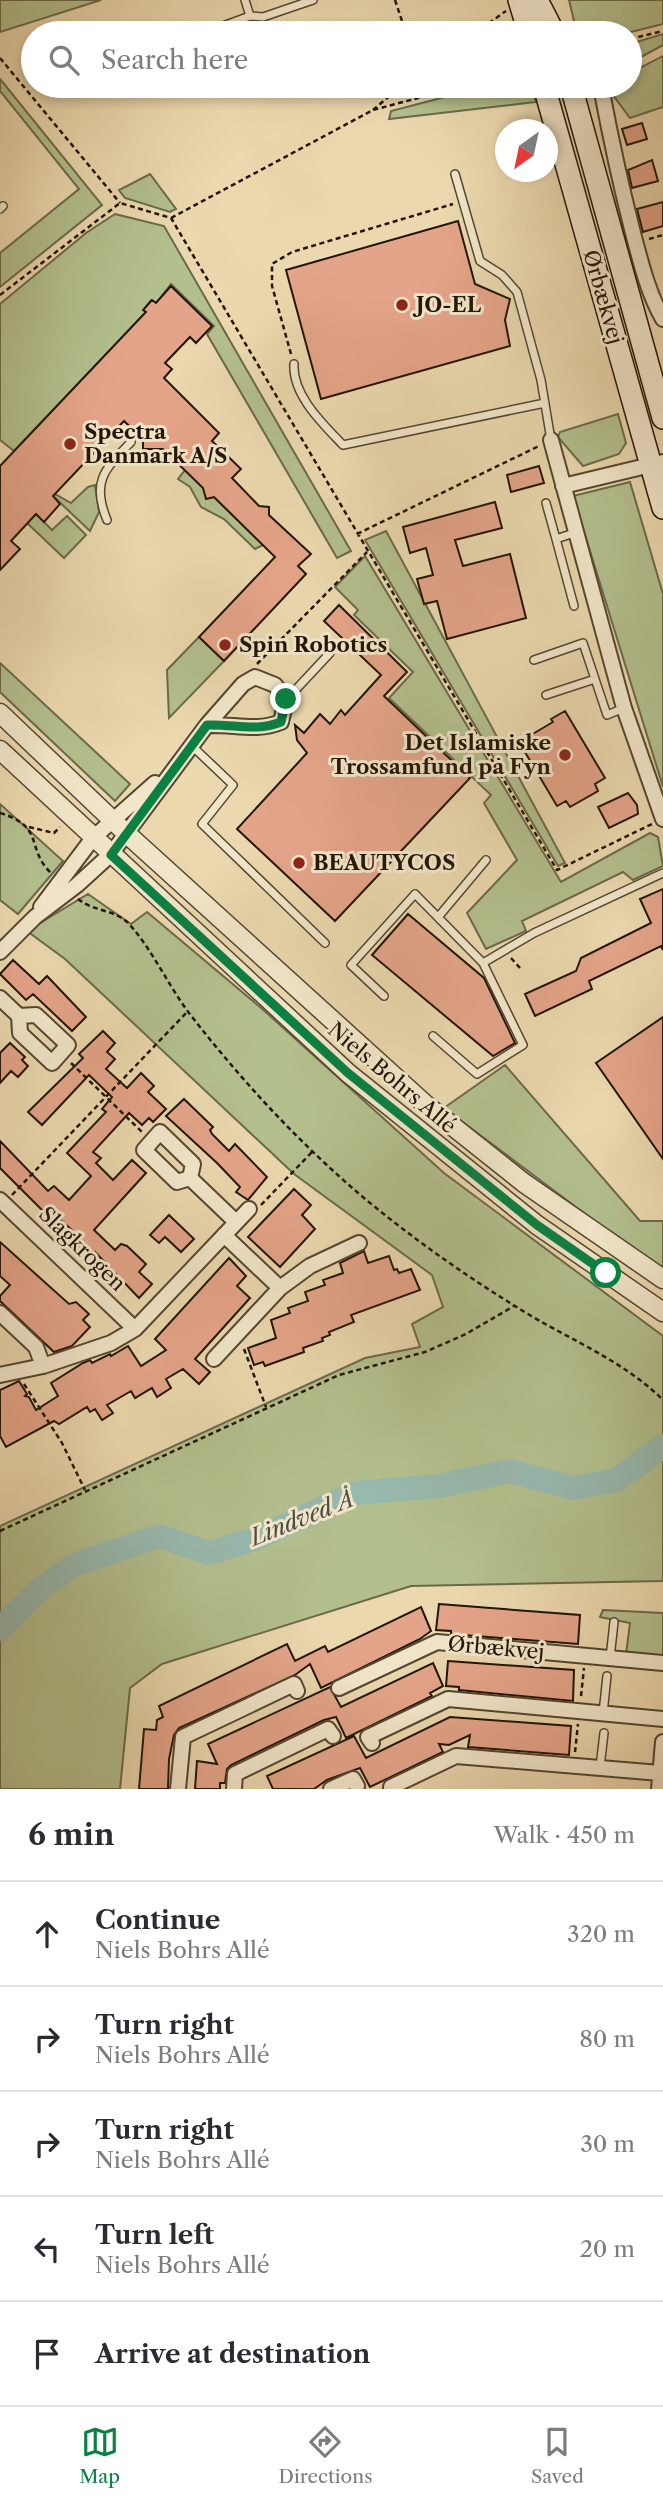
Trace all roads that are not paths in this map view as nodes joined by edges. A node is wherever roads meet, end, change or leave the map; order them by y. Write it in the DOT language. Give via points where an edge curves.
graph roads {
  1 [pos="245,0"];
  2 [pos="313,0"];
  3 [pos="549,0"];
  4 [pos="525,1"];
  5 [pos="250,16"];
  6 [pos="236,21"];
  7 [pos="528,21"];
  8 [pos="544,21"];
  9 [pos="553,21"];
  10 [pos="548,98"];
  11 [pos="574,98"];
  12 [pos="603,98"];
  13 [pos="455,174"];
  14 [pos="663,319"];
  15 [pos="294,364"];
  16 [pos="545,402"];
  17 [pos="663,418"];
  18 [pos="551,440"];
  19 [pos="131,442"];
  20 [pos="657,464"];
  21 [pos="563,486"];
  22 [pos="545,503"];
  23 [pos="663,508"];
  24 [pos="107,520"];
  25 [pos="574,533"];
  26 [pos="556,539"];
  27 [pos="574,606"];
  28 [pos="330,653"];
  29 [pos="534,660"];
  30 [pos="595,679"];
  31 [pos="546,695"];
  32 [pos="286,699"];
  33 [pos="624,708"];
  34 [pos="0,713"];
  35 [pos="207,725"];
  36 [pos="191,745"];
  37 [pos="0,747"];
  38 [pos="663,819"];
  39 [pos="111,837"];
  40 [pos="486,860"];
  41 [pos="663,873"];
  42 [pos="64,886"];
  43 [pos="439,916"];
  44 [pos="326,943"];
  45 [pos="0,952"];
  46 [pos="483,962"];
  47 [pos="384,996"];
  48 [pos="0,998"];
  49 [pos="19,1016"];
  50 [pos="433,1036"];
  51 [pos="190,1178"];
  52 [pos="2,1202"];
  53 [pos="249,1209"];
  54 [pos="236,1222"];
  55 [pos="224,1235"];
  56 [pos="359,1243"];
  57 [pos="663,1279"];
  58 [pos="280,1287"];
  59 [pos="663,1312"];
  60 [pos="0,1313"];
  61 [pos="135,1329"];
  62 [pos="214,1359"];
  63 [pos="43,1366"];
  64 [pos="0,1375"];
  65 [pos="614,1622"];
  66 [pos="610,1658"];
  67 [pos="663,1663"];
  68 [pos="607,1676"];
  69 [pos="339,1688"];
  70 [pos="297,1691"];
  71 [pos="603,1714"];
  72 [pos="663,1719"];
  73 [pos="604,1733"];
  74 [pos="333,1737"];
  75 [pos="663,1742"];
  76 [pos="372,1743"];
  77 [pos="600,1768"];
  78 [pos="660,1773"];
  79 [pos="357,1786"];
  80 [pos="178,1789"];
  81 [pos="234,1789"];
  82 [pos="331,1789"];
  83 [pos="393,1789"];
  84 [pos="659,1789"];
  1 -- 5 [label="lane"];
  2 -- 5 [label="lane" via="263,17"];
  3 -- 9 [label="main road"];
  4 -- 7 [label="main road"];
  4 -- 8 [label="main road"];
  5 -- 6 [label="lane"];
  10 -- 20 [label="main road, Ørbækvej"];
  11 -- 17 [label="main road, Ørbækvej"];
  12 -- 14 [label="street" via="636,243 653,302"];
  13 -- 16 [label="lane" via="480,261 517,292"];
  15 -- 16 [label="lane" via="311,411 343,445"];
  16 -- 18 [label="lane"];
  18 -- 21 [label="street"];
  19 -- 24 [label="lane" via="103,471 100,496"];
  20 -- 21 [label="street"];
  20 -- 23 [label="main road, Ørbækvej"];
  21 -- 25 [label="street"];
  22 -- 26 [label="lane"];
  25 -- 26 [label="lane"];
  25 -- 33 [label="street"];
  26 -- 27 [label="lane"];
  28 -- 32 [label="lane"];
  29 -- 30 [label="lane" via="583,643"];
  30 -- 31 [label="lane"];
  30 -- 33 [label="lane" via="607,715"];
  32 -- 35 [label="street" via="281,722 261,730 238,724"];
  32 -- 35 [label="street" via="275,685 256,677 243,684"];
  33 -- 38 [label="street"];
  34 -- 39 [label="street, Niels Bohrs Allé"];
  35 -- 36 [label="street"];
  36 -- 39 [label="street"];
  36 -- 44 [label="lane" via="233,785 202,824"];
  37 -- 39 [label="street, Niels Bohrs Allé"];
  39 -- 42 [label="street"];
  39 -- 42 [label="street"];
  39 -- 57 [label="street, Niels Bohrs Allé" via="240,937 426,1105 524,1183"];
  39 -- 59 [label="street, Niels Bohrs Allé" via="348,1073 537,1225"];
  40 -- 43 [label="lane"];
  41 -- 46 [label="lane"];
  42 -- 45 [label="street"];
  43 -- 46 [label="lane"];
  43 -- 47 [label="lane" via="415,894 351,965"];
  46 -- 50 [label="lane" via="523,1045 477,1074"];
  48 -- 49 [label="street"];
  49 -- 49 [label="street" via="36,1015 68,1045 52,1063 20,1033"];
  51 -- 51 [label="street" via="192,1164 160,1132 144,1150 177,1182"];
  51 -- 54 [label="street"];
  52 -- 61 [label="street, Slagkrogen"];
  53 -- 54 [label="street"];
  54 -- 55 [label="street"];
  55 -- 58 [label="street"];
  55 -- 61 [label="street"];
  56 -- 58 [label="street" via="310,1266"];
  58 -- 62 [label="street" via="238,1344"];
  60 -- 63 [label="street" via="36,1347"];
  61 -- 63 [label="street" via="111,1343"];
  63 -- 64 [label="street"];
  65 -- 66 [label="lane"];
  66 -- 67 [label="street, Ørbækvej"];
  66 -- 69 [label="street, Ørbækvej" via="437,1643"];
  68 -- 71 [label="lane"];
  70 -- 80 [label="street" via="294,1684 183,1737"];
  71 -- 72 [label="street"];
  71 -- 76 [label="street" via="448,1699 368,1737"];
  73 -- 77 [label="lane"];
  74 -- 81 [label="street" via="328,1729 235,1774"];
  75 -- 78 [label="street"];
  77 -- 78 [label="street"];
  77 -- 83 [label="street" via="456,1756"];
  78 -- 84 [label="street"];
  79 -- 82 [label="street" via="352,1779"];
}
